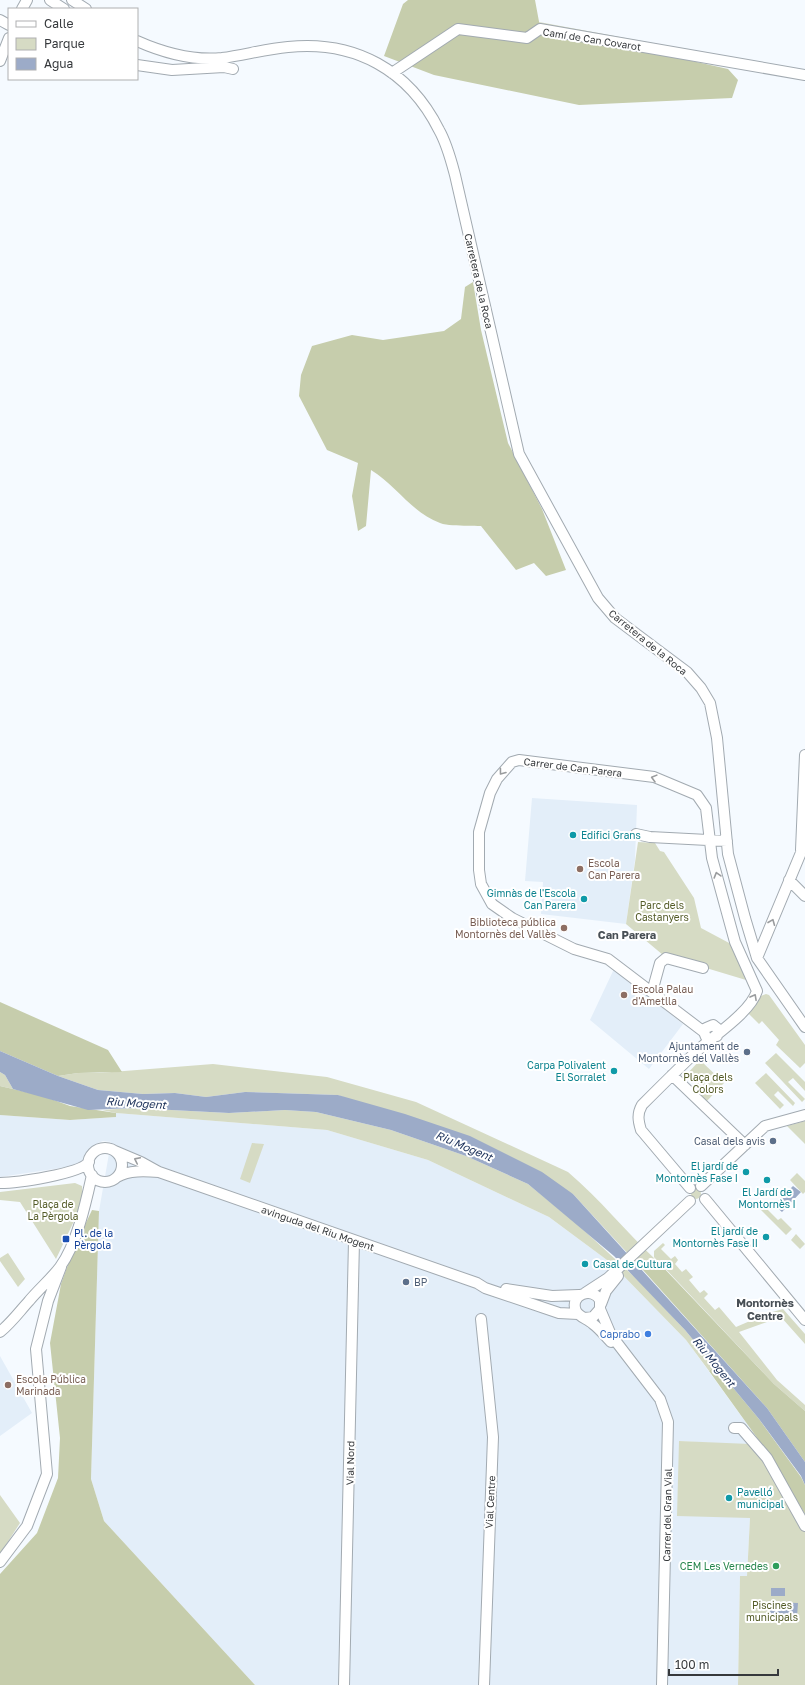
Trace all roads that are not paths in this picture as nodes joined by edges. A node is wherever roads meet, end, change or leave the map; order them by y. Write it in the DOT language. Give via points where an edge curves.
graph roads {
  1 [pos="50,0"];
  2 [pos="72,0"];
  3 [pos="62,8"];
  4 [pos="84,8"];
  5 [pos="8,41"];
  6 [pos="138,41"];
  7 [pos="0,61"];
  8 [pos="138,65"];
  9 [pos="233,69"];
  10 [pos="392,73"];
  11 [pos="805,75"];
  12 [pos="805,755"];
  13 [pos="636,834"];
  14 [pos="727,841"];
  15 [pos="710,842"];
  16 [pos="803,848"];
  17 [pos="789,880"];
  18 [pos="805,896"];
  19 [pos="757,958"];
  20 [pos="703,968"];
  21 [pos="652,992"];
  22 [pos="805,1027"];
  23 [pos="709,1036"];
  24 [pos="672,1075"];
  25 [pos="805,1115"];
  26 [pos="745,1145"];
  27 [pos="115,1151"];
  28 [pos="89,1162"];
  29 [pos="159,1172"];
  30 [pos="67,1173"];
  31 [pos="92,1175"];
  32 [pos="117,1176"];
  33 [pos="106,1182"];
  34 [pos="0,1183"];
  35 [pos="701,1186"];
  36 [pos="690,1188"];
  37 [pos="705,1199"];
  38 [pos="690,1201"];
  39 [pos="85,1208"];
  40 [pos="354,1240"];
  41 [pos="61,1267"];
  42 [pos="610,1280"];
  43 [pos="477,1283"];
  44 [pos="582,1294"];
  45 [pos="557,1296"];
  46 [pos="601,1306"];
  47 [pos="556,1312"];
  48 [pos="582,1316"];
  49 [pos="481,1319"];
  50 [pos="805,1320"];
  51 [pos="0,1332"];
  52 [pos="627,1358"];
  53 [pos="734,1428"];
  54 [pos="805,1526"];
  55 [pos="0,1562"];
  56 [pos="344,1685"];
  57 [pos="484,1685"];
  58 [pos="662,1685"];
  1 -- 3 [label="street"];
  2 -- 4 [label="street"];
  5 -- 7 [label="street"];
  6 -- 10 [label="street, Carretera de la Roca" via="179,55 207,58 289,47 336,47 369,59"];
  8 -- 9 [label="street" via="172,70 224,67"];
  10 -- 11 [label="street, Camí de Can Covarot" via="458,29 527,38 540,30"];
  10 -- 14 [label="street, Carretera de la Roca" via="404,82 425,106 448,150 511,426 526,468 598,598 615,618 687,672 710,703 717,738"];
  12 -- 16 [label="street"];
  13 -- 15 [label="street"];
  14 -- 15 [label="street"];
  14 -- 19 [label="street"];
  15 -- 21 [label="street, Carrer de Can Parera, one-way" via="706,808 697,795 654,777 518,760 505,768 490,793 479,832 479,870 481,884 492,904 512,918 574,949 608,959"];
  23 -- 15 [label="street, Carrer de Can Parera, one-way" via="727,1025 755,998 757,992 735,942"];
  16 -- 17 [label="street"];
  17 -- 18 [label="street"];
  19 -- 17 [label="street, one-way"];
  19 -- 22 [label="street"];
  20 -- 21 [label="street" via="666,958 660,963"];
  21 -- 23 [label="street, Carrer de Can Parera"];
  23 -- 24 [label="street"];
  24 -- 26 [label="street"];
  24 -- 36 [label="street" via="642,1105 638,1112 638,1121 641,1130"];
  25 -- 26 [label="street" via="766,1126"];
  26 -- 35 [label="street"];
  27 -- 28 [label="street" via="106,1148 97,1150"];
  29 -- 27 [label="street, avinguda del Riu Mogent, one-way"];
  27 -- 32 [label="street" via="122,1163"];
  28 -- 30 [label="street" via="82,1168"];
  28 -- 31 [label="street"];
  29 -- 32 [label="street, avinguda del Riu Mogent" via="136,1172"];
  29 -- 40 [label="street, avinguda del Riu Mogent"];
  30 -- 31 [label="street"];
  30 -- 34 [label="street"];
  31 -- 33 [label="street"];
  31 -- 39 [label="street"];
  32 -- 33 [label="street"];
  33 -- 39 [label="street" via="97,1188"];
  35 -- 36 [label="street" via="695,1185"];
  35 -- 37 [label="street" via="706,1192"];
  36 -- 38 [label="street"];
  37 -- 38 [label="street" via="698,1204"];
  37 -- 50 [label="street"];
  38 -- 42 [label="street" via="644,1246 641,1253"];
  39 -- 41 [label="street"];
  40 -- 43 [label="street, avinguda del Riu Mogent"];
  40 -- 56 [label="street, Vial Nord"];
  41 -- 51 [label="street" via="28,1301 12,1323"];
  41 -- 55 [label="street" via="48,1301 36,1349 47,1474 27,1526"];
  42 -- 44 [label="street"];
  42 -- 46 [label="street"];
  43 -- 45 [label="street, avinguda del Riu Mogent" via="532,1295"];
  43 -- 47 [label="street, avinguda del Riu Mogent" via="484,1288"];
  44 -- 45 [label="street, avinguda del Riu Mogent"];
  44 -- 46 [label="street" via="595,1295"];
  44 -- 48 [label="street" via="576,1300 575,1306"];
  45 -- 47 [label="street" via="550,1300 551,1307"];
  46 -- 48 [label="street" via="596,1316"];
  46 -- 52 [label="street, Carrer del Gran Vial" via="611,1335"];
  47 -- 48 [label="street, avinguda del Riu Mogent"];
  48 -- 52 [label="street, Carrer del Gran Vial" via="594,1324"];
  49 -- 57 [label="street, Vial Centre" via="493,1437"];
  52 -- 58 [label="street, Carrer del Gran Vial" via="660,1399 668,1422"];
  53 -- 54 [label="street" via="741,1428 767,1458"];
}
